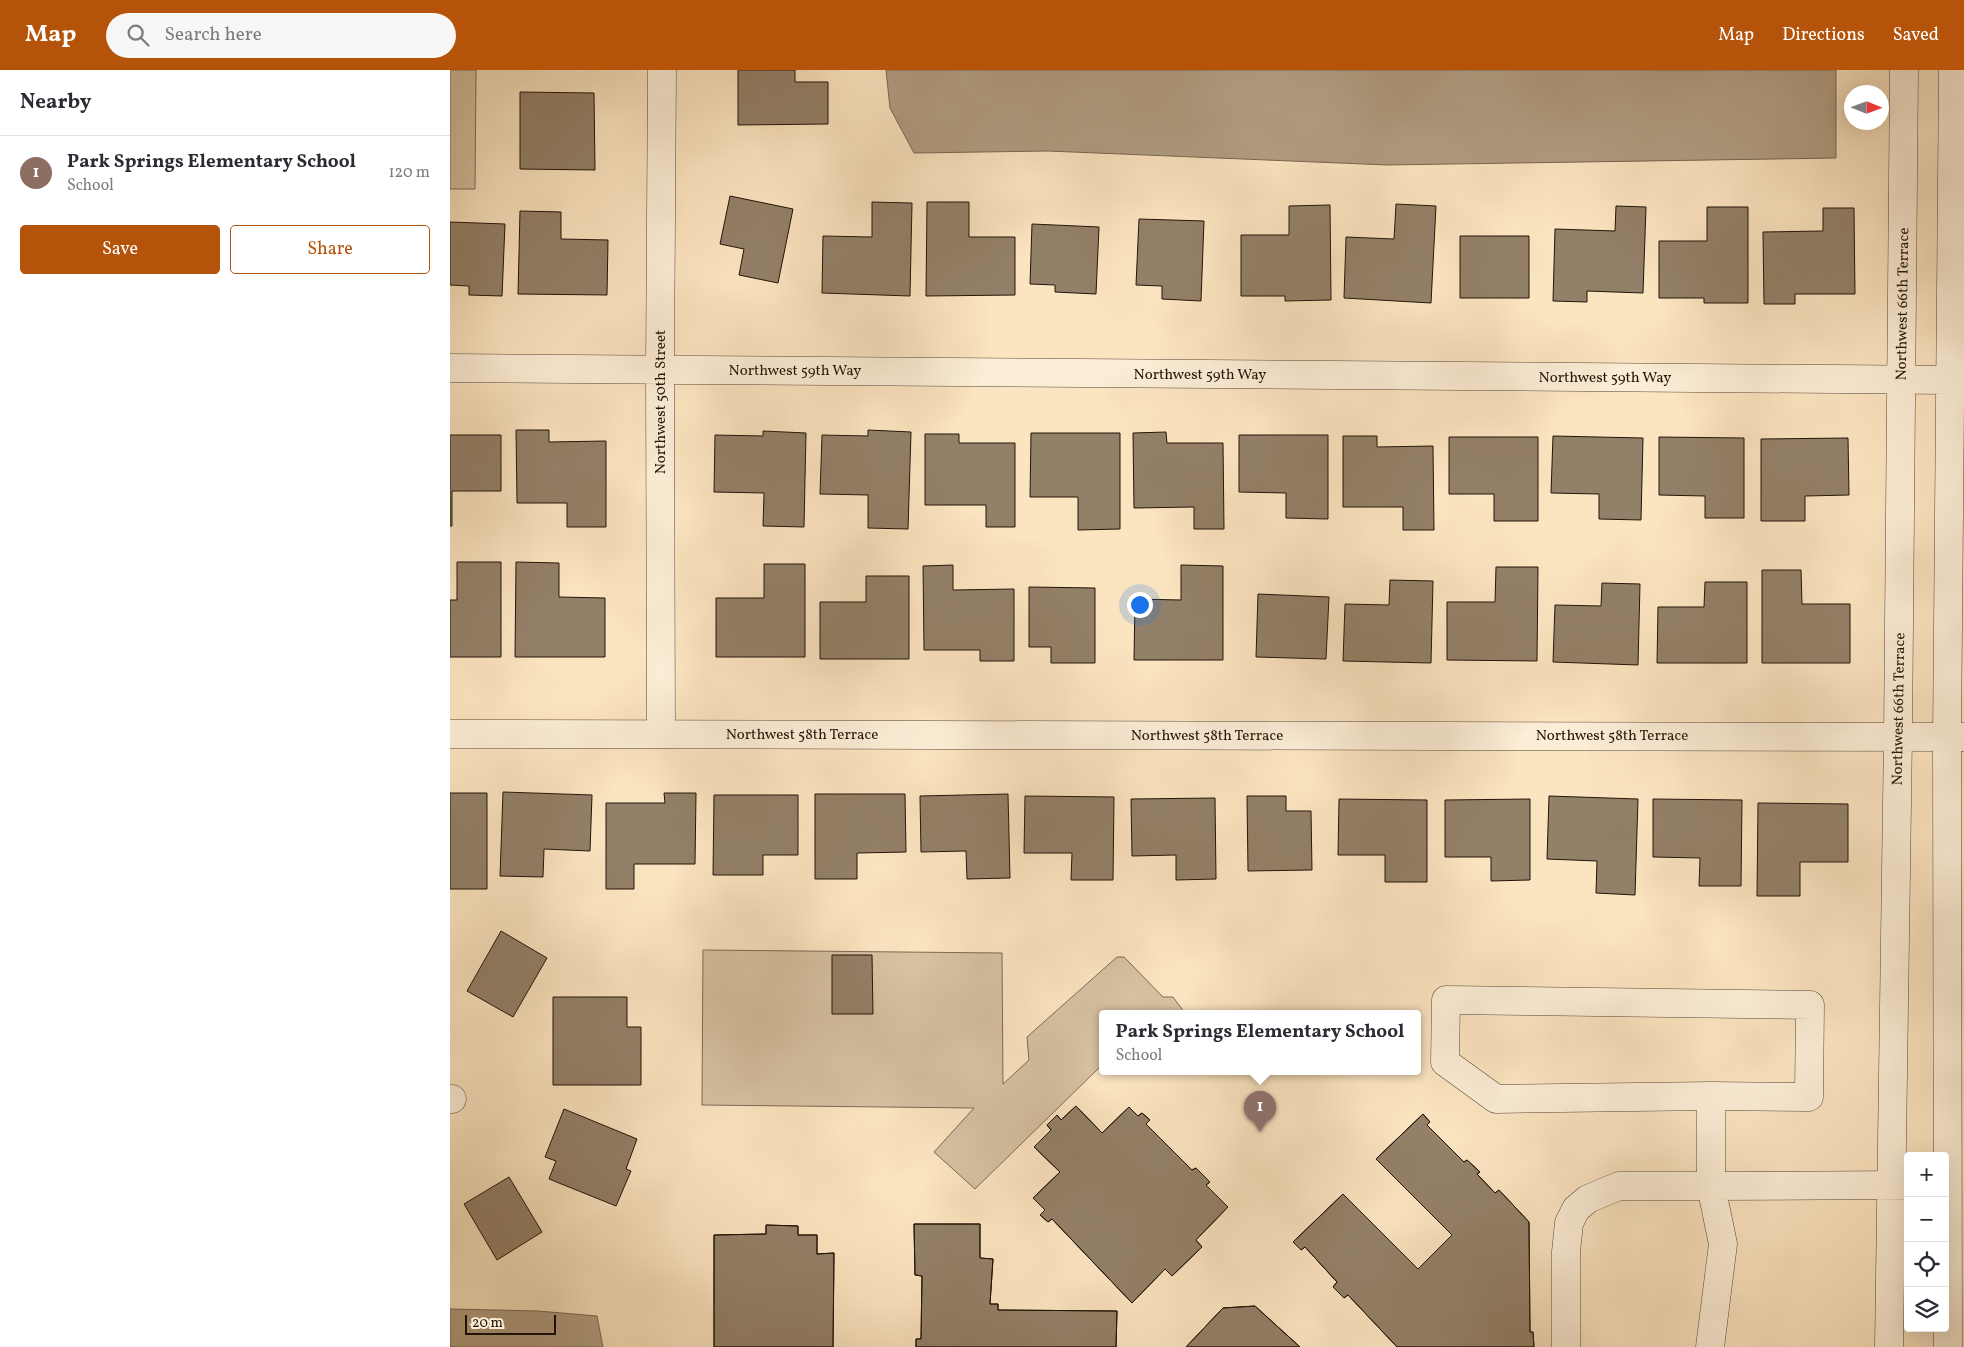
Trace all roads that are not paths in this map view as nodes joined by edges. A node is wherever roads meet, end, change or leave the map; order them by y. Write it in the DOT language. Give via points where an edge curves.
graph roads {
  1 [pos="662,70"];
  2 [pos="1904,70"];
  3 [pos="1953,70"];
  4 [pos="450,368"];
  5 [pos="660,369"];
  6 [pos="1901,380"];
  7 [pos="1950,380"];
  8 [pos="450,734"];
  9 [pos="661,734"];
  10 [pos="1898,736"];
  11 [pos="1955,737"];
  12 [pos="1711,1096"];
  13 [pos="1948,1152"];
  14 [pos="1899,1185"];
  15 [pos="1711,1186"];
  16 [pos="1947,1197"];
  17 [pos="1566,1347"];
  18 [pos="1710,1347"];
  19 [pos="1889,1347"];
  20 [pos="1948,1347"];
  1 -- 5 [label="street, Northwest 50th Street"];
  2 -- 6 [label="street, Northwest 66th Terrace"];
  3 -- 7 [label="street"];
  4 -- 5 [label="street, Northwest 59th Way"];
  5 -- 6 [label="street, Northwest 59th Way"];
  5 -- 9 [label="street, Northwest 50th Street"];
  6 -- 7 [label="street, Northwest 59th Way"];
  6 -- 10 [label="street, Northwest 66th Terrace"];
  7 -- 11 [label="street"];
  8 -- 9 [label="street, Northwest 58th Terrace"];
  9 -- 10 [label="street, Northwest 58th Terrace"];
  10 -- 11 [label="street, Northwest 58th Terrace"];
  10 -- 14 [label="street, Northwest 66th Terrace"];
  11 -- 13 [label="street"];
  12 -- 12 [label="street" via="1809,1097 1810,1005 1446,1000 1445,1062 1496,1099"];
  12 -- 15 [label="street"];
  14 -- 15 [label="street"];
  14 -- 19 [label="street, Northwest 66th Terrace"];
  15 -- 17 [label="street" via="1619,1186 1588,1199 1576,1209 1570,1223 1566,1252"];
  15 -- 18 [label="street" via="1723,1244"];
  16 -- 20 [label="street"];
}
